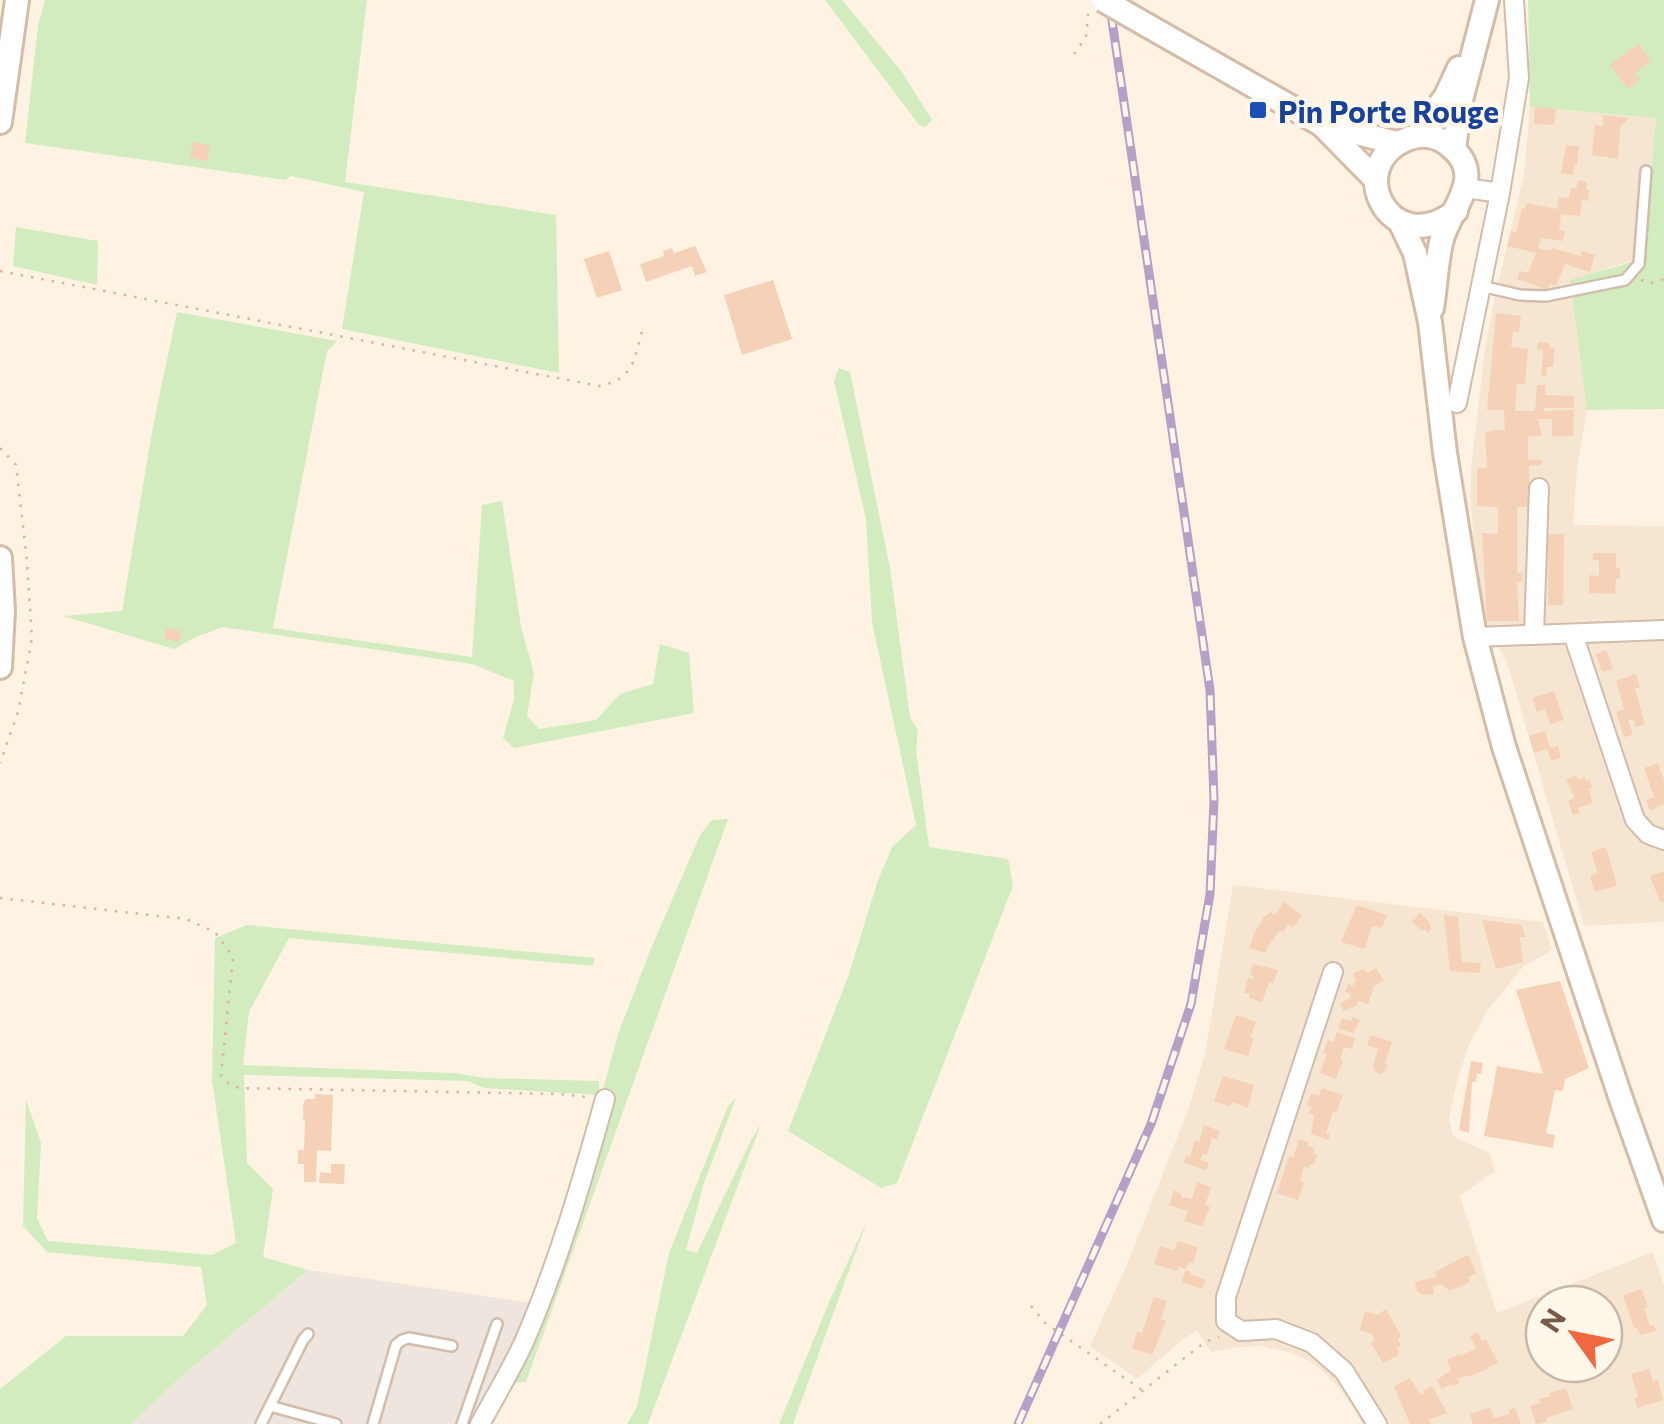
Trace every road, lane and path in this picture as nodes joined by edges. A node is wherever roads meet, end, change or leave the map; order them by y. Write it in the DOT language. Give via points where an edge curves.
graph roads {
  1 [pos="17,0"];
  2 [pos="1514,0"];
  3 [pos="1095,7"];
  4 [pos="1484,10"];
  5 [pos="1074,54"];
  6 [pos="0,122"];
  7 [pos="1319,123"];
  8 [pos="1407,139"];
  9 [pos="1454,149"];
  10 [pos="1646,171"];
  11 [pos="1376,180"];
  12 [pos="1466,188"];
  13 [pos="1500,193"];
  14 [pos="1456,211"];
  15 [pos="1400,222"];
  16 [pos="0,271"];
  17 [pos="1631,275"];
  18 [pos="1664,280"];
  19 [pos="1481,286"];
  20 [pos="1430,322"];
  21 [pos="643,328"];
  22 [pos="1457,402"];
  23 [pos="1539,488"];
  24 [pos="0,558"];
  25 [pos="1664,630"];
  26 [pos="1573,634"];
  27 [pos="1534,635"];
  28 [pos="1475,637"];
  29 [pos="0,667"];
  30 [pos="1664,840"];
  31 [pos="0,898"];
  32 [pos="1334,972"];
  33 [pos="1621,1099"];
  34 [pos="604,1100"];
  35 [pos="1664,1220"];
  36 [pos="1664,1240"];
  37 [pos="1031,1306"];
  38 [pos="497,1324"];
  39 [pos="1241,1331"];
  40 [pos="308,1334"];
  41 [pos="452,1346"];
  42 [pos="1144,1391"];
  43 [pos="270,1406"];
  44 [pos="261,1424"];
  45 [pos="336,1424"];
  46 [pos="373,1424"];
  47 [pos="462,1424"];
  48 [pos="480,1424"];
  49 [pos="1100,1424"];
  50 [pos="1377,1424"];
  1 -- 6 [label="main road"];
  2 -- 13 [label="street" via="1519,78"];
  3 -- 5 [label="path"];
  3 -- 7 [label="main road, bridge" via="1150,27"];
  4 -- 8 [label="main road" via="1446,96"];
  4 -- 9 [label="main road"];
  7 -- 8 [label="main road"];
  7 -- 11 [label="main road"];
  8 -- 9 [label="main road" via="1434,137"];
  8 -- 11 [label="main road" via="1380,160"];
  9 -- 12 [label="main road" via="1464,164"];
  10 -- 17 [label="lane" via="1639,264"];
  11 -- 15 [label="main road" via="1384,207"];
  12 -- 13 [label="street"];
  12 -- 14 [label="main road"];
  13 -- 19 [label="street"];
  14 -- 15 [label="main road" via="1430,226"];
  14 -- 20 [label="main road" via="1442,236"];
  15 -- 20 [label="main road" via="1415,253"];
  16 -- 21 [label="path" via="600,386 629,373"];
  17 -- 18 [label="path"];
  17 -- 19 [label="lane" via="1546,296"];
  19 -- 22 [label="street"];
  20 -- 28 [label="main road"];
  23 -- 27 [label="street"];
  24 -- 29 [label="main road"];
  25 -- 26 [label="street"];
  26 -- 27 [label="street"];
  26 -- 30 [label="street" via="1635,820"];
  27 -- 28 [label="street"];
  28 -- 33 [label="main road" via="1504,747"];
  31 -- 34 [label="path" via="186,919 215,932 233,957 221,1076 239,1088"];
  32 -- 39 [label="street" via="1226,1297 1226,1321"];
  33 -- 35 [label="main road"];
  33 -- 36 [label="main road"];
  34 -- 48 [label="street" via="552,1274"];
  37 -- 42 [label="path"];
  38 -- 47 [label="lane"];
  39 -- 42 [label="path" via="1204,1342"];
  39 -- 50 [label="street" via="1276,1330 1312,1343 1344,1370"];
  40 -- 43 [label="lane"];
  41 -- 46 [label="lane" via="409,1338 396,1345"];
  42 -- 49 [label="path"];
  43 -- 44 [label="lane"];
  43 -- 45 [label="lane"];
}
